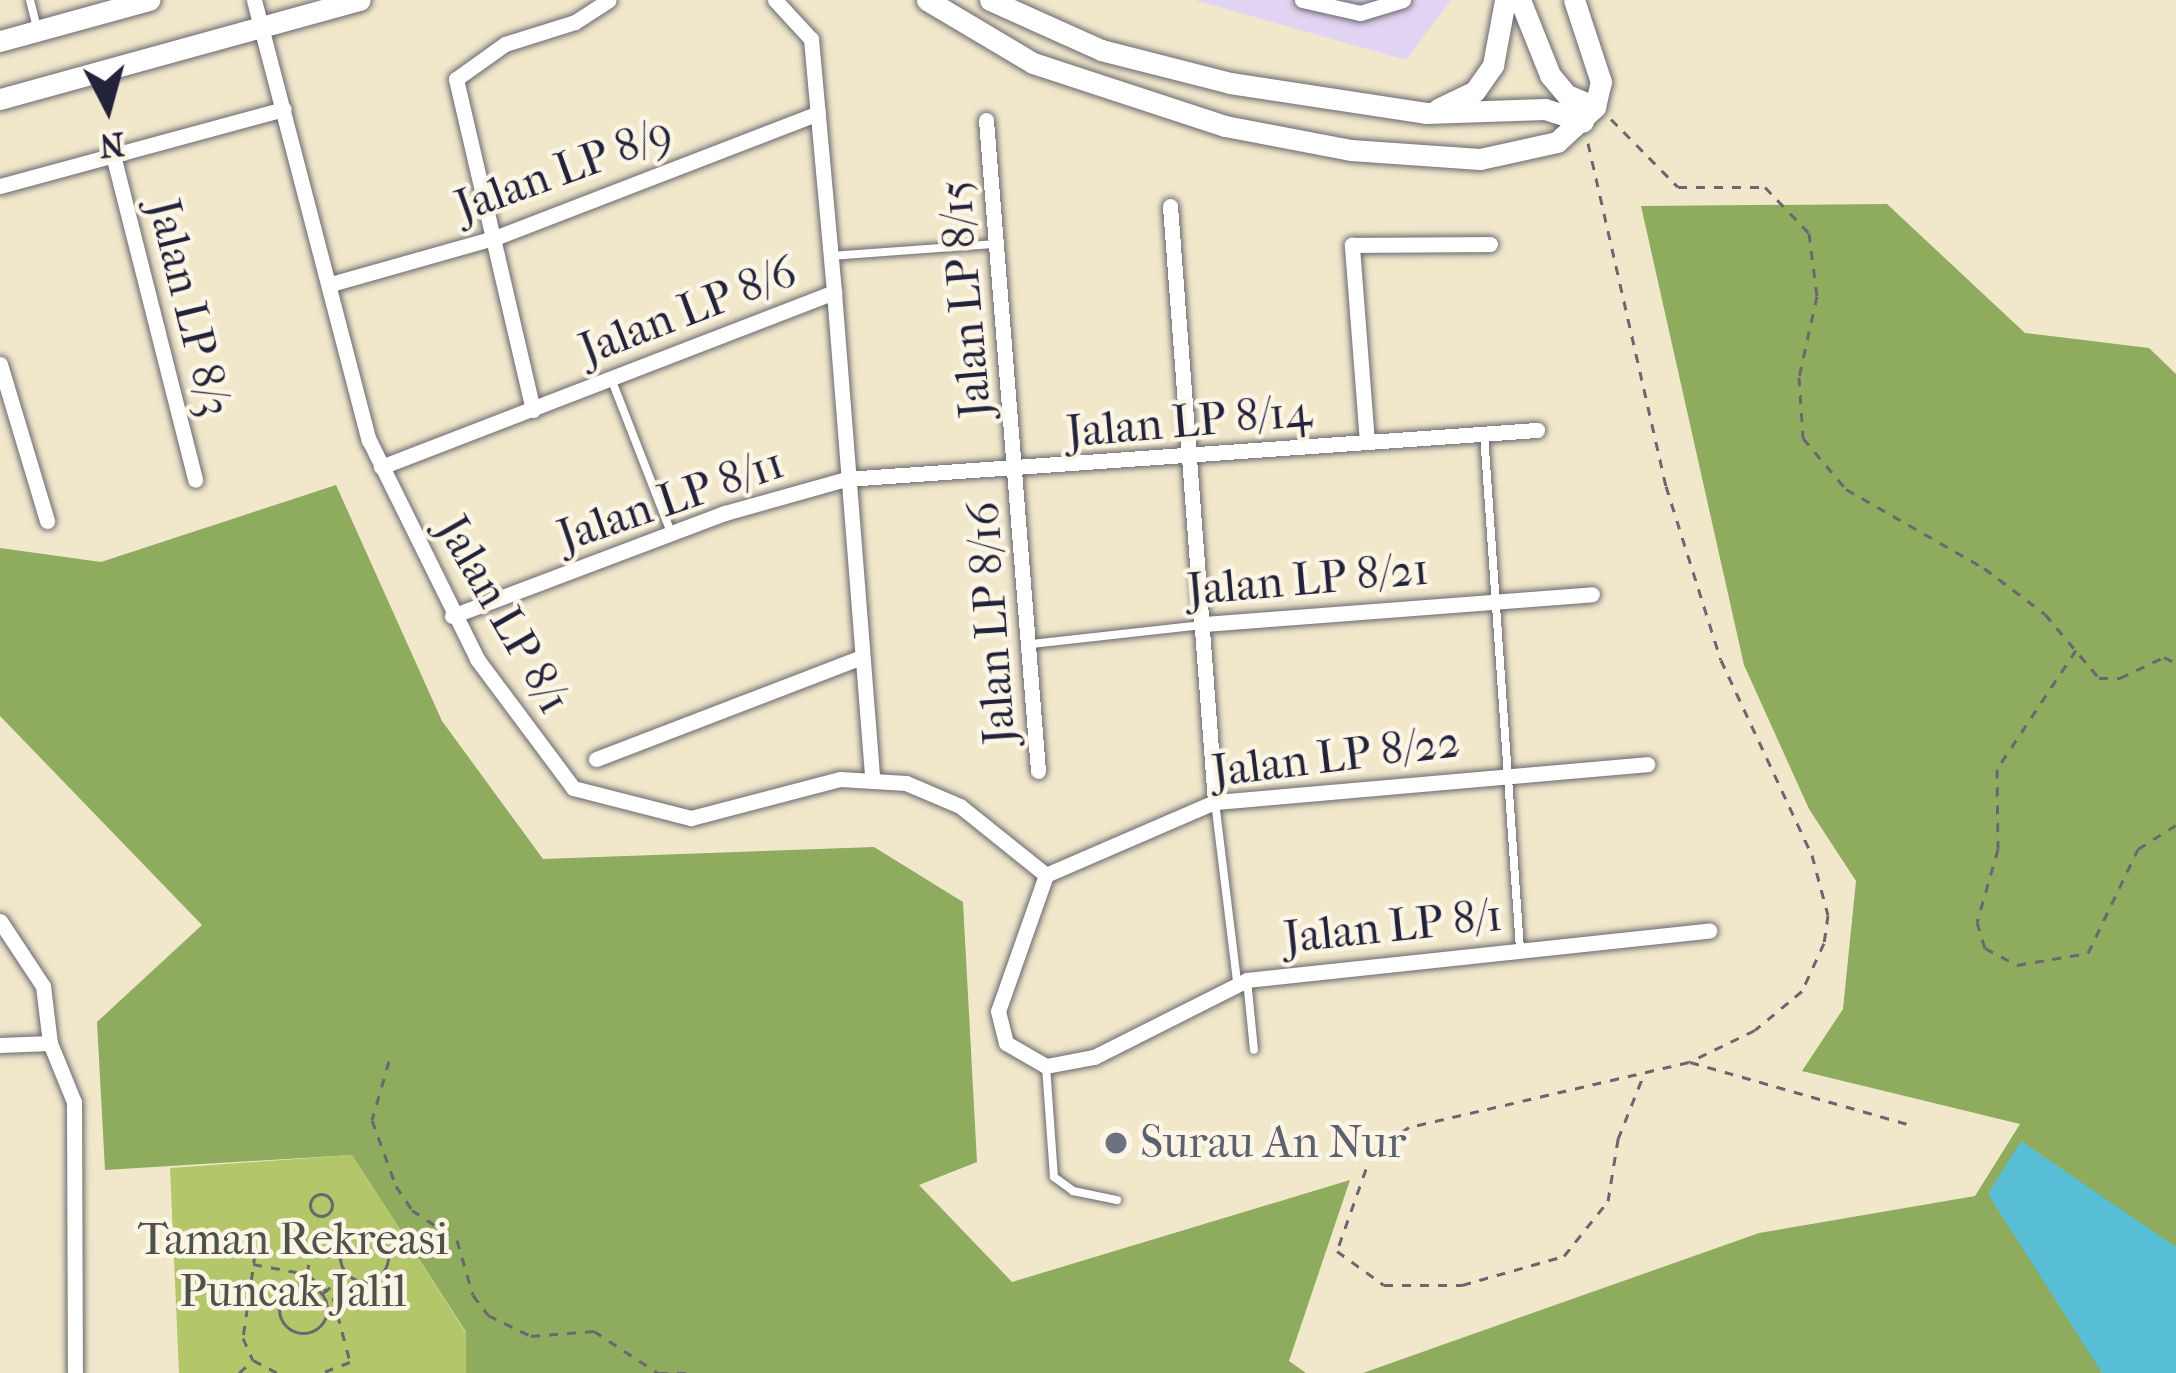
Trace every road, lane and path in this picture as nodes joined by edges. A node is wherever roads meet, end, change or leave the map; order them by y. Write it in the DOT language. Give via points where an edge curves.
graph roads {
  1 [pos="30,0"];
  2 [pos="149,0"];
  3 [pos="254,0"];
  4 [pos="360,0"];
  5 [pos="608,0"];
  6 [pos="775,0"];
  7 [pos="927,0"];
  8 [pos="990,0"];
  9 [pos="1303,0"];
  10 [pos="1403,0"];
  11 [pos="1505,0"];
  12 [pos="1520,0"];
  13 [pos="1574,0"];
  14 [pos="262,27"];
  15 [pos="38,31"];
  16 [pos="0,41"];
  17 [pos="0,99"];
  18 [pos="284,109"];
  19 [pos="818,113"];
  20 [pos="1426,113"];
  21 [pos="1589,114"];
  22 [pos="986,120"];
  23 [pos="113,155"];
  24 [pos="0,186"];
  25 [pos="1170,206"];
  26 [pos="496,237"];
  27 [pos="997,244"];
  28 [pos="1490,244"];
  29 [pos="830,256"];
  30 [pos="331,284"];
  31 [pos="834,292"];
  32 [pos="0,364"];
  33 [pos="611,379"];
  34 [pos="533,410"];
  35 [pos="1538,430"];
  36 [pos="1484,434"];
  37 [pos="1367,442"];
  38 [pos="1191,459"];
  39 [pos="381,467"];
  40 [pos="1018,472"];
  41 [pos="846,479"];
  42 [pos="196,480"];
  43 [pos="47,521"];
  44 [pos="672,536"];
  45 [pos="1592,594"];
  46 [pos="1498,599"];
  47 [pos="452,616"];
  48 [pos="1205,624"];
  49 [pos="1031,644"];
  50 [pos="2077,648"];
  51 [pos="859,658"];
  52 [pos="2176,663"];
  53 [pos="596,759"];
  54 [pos="1648,764"];
  55 [pos="1038,771"];
  56 [pos="1507,773"];
  57 [pos="872,778"];
  58 [pos="1215,802"];
  59 [pos="2176,825"];
  60 [pos="1046,874"];
  61 [pos="0,920"];
  62 [pos="1709,931"];
  63 [pos="1520,950"];
  64 [pos="1242,982"];
  65 [pos="50,1043"];
  66 [pos="0,1045"];
  67 [pos="1255,1050"];
  68 [pos="389,1061"];
  69 [pos="1689,1062"];
  70 [pos="1046,1066"];
  71 [pos="1642,1079"];
  72 [pos="1908,1124"];
  73 [pos="1117,1200"];
  74 [pos="319,1216"];
  75 [pos="255,1255"];
  76 [pos="253,1264"];
  77 [pos="307,1274"];
  78 [pos="347,1274"];
  79 [pos="328,1289"];
  80 [pos="321,1294"];
  81 [pos="254,1360"];
  82 [pos="75,1373"];
  83 [pos="239,1373"];
  84 [pos="278,1373"];
  85 [pos="322,1373"];
  86 [pos="658,1373"];
  87 [pos="694,1373"];
  1 -- 15 [label="lane"];
  2 -- 15 [label="street"];
  3 -- 14 [label="street, Jalan LP 8/1"];
  4 -- 14 [label="street"];
  5 -- 26 [label="street" via="575,22 505,44 457,75"];
  6 -- 19 [label="street" via="811,39"];
  7 -- 21 [label="street" via="1033,63 1225,126 1351,150 1480,159 1534,152"];
  8 -- 20 [label="street" via="1101,50"];
  9 -- 10 [label="street" via="1360,13"];
  11 -- 20 [label="street" via="1501,46 1474,92"];
  12 -- 21 [label="street" via="1550,75"];
  13 -- 21 [label="street" via="1597,62"];
  14 -- 17 [label="street"];
  14 -- 18 [label="street, Jalan LP 8/1"];
  15 -- 16 [label="street"];
  18 -- 23 [label="street"];
  18 -- 30 [label="street, Jalan LP 8/1"];
  19 -- 26 [label="street, Jalan LP 8/9"];
  19 -- 29 [label="street"];
  20 -- 21 [label="street"];
  21 -- 50 [label="path" via="1632,134 1678,187 1765,187 1785,205 1808,233 1817,296 1799,376 1803,438 1846,489 1984,568"];
  21 -- 69 [label="path" via="1666,486 1721,660 1812,855 1828,916 1802,991 1754,1030"];
  22 -- 27 [label="street, Jalan LP 8/15"];
  23 -- 24 [label="street"];
  23 -- 42 [label="street, Jalan LP 8/3"];
  25 -- 38 [label="street"];
  26 -- 30 [label="street, Jalan LP 8/9"];
  26 -- 34 [label="street"];
  27 -- 29 [label="lane"];
  27 -- 40 [label="street, Jalan LP 8/15"];
  28 -- 37 [label="street" via="1352,245"];
  29 -- 31 [label="street"];
  30 -- 39 [label="street, Jalan LP 8/1"];
  31 -- 33 [label="street, Jalan LP 8/6"];
  31 -- 41 [label="street, Jalan LP 8/6"];
  32 -- 43 [label="street"];
  33 -- 34 [label="street, Jalan LP 8/6"];
  33 -- 44 [label="lane"];
  34 -- 39 [label="street, Jalan LP 8/6"];
  35 -- 36 [label="street, Jalan LP 8/14"];
  36 -- 37 [label="street, Jalan LP 8/14"];
  36 -- 46 [label="lane"];
  37 -- 38 [label="street, Jalan LP 8/14"];
  38 -- 40 [label="street, Jalan LP 8/14"];
  38 -- 48 [label="street"];
  39 -- 47 [label="street, Jalan LP 8/1"];
  40 -- 41 [label="street, Jalan LP 8/14"];
  40 -- 49 [label="street, Jalan LP 8/16"];
  41 -- 44 [label="street, Jalan LP 8/11"];
  41 -- 51 [label="street, Jalan LP 8/6"];
  44 -- 47 [label="street, Jalan LP 8/11"];
  45 -- 46 [label="street, Jalan LP 8/21"];
  46 -- 48 [label="street, Jalan LP 8/21"];
  46 -- 56 [label="lane"];
  47 -- 57 [label="street, Jalan LP 8/1" via="546,758 572,788 597,799 691,818 807,784"];
  48 -- 49 [label="lane, Jalan LP 8/21"];
  48 -- 58 [label="street"];
  49 -- 55 [label="street, Jalan LP 8/16"];
  50 -- 52 [label="path" via="2099,678 2120,678 2164,657"];
  50 -- 59 [label="path" via="1997,769 1998,849 1977,922 1985,948 2018,965 2056,964 2087,952 2138,849"];
  51 -- 53 [label="street"];
  51 -- 57 [label="street, Jalan LP 8/6"];
  54 -- 56 [label="street, Jalan LP 8/22"];
  56 -- 58 [label="street, Jalan LP 8/22"];
  56 -- 63 [label="lane"];
  57 -- 60 [label="street, Jalan LP 8/1" via="960,806"];
  58 -- 60 [label="street, Jalan LP 8/22"];
  58 -- 64 [label="lane"];
  60 -- 70 [label="street" via="998,1011 1006,1043"];
  61 -- 65 [label="street" via="43,986"];
  62 -- 63 [label="street, Jalan LP 8/1"];
  63 -- 64 [label="street, Jalan LP 8/1"];
  64 -- 67 [label="lane"];
  64 -- 70 [label="street, Jalan LP 8/1" via="1094,1057"];
  65 -- 66 [label="street"];
  65 -- 82 [label="street" via="74,1102"];
  68 -- 86 [label="path" via="372,1120 396,1186 412,1210 457,1240 472,1295 488,1315 531,1336 594,1330"];
  69 -- 71 [label="path"];
  69 -- 72 [label="path"];
  70 -- 73 [label="lane" via="1054,1177 1073,1191"];
  71 -- 71 [label="path" via="1618,1139 1608,1201 1564,1256 1462,1286 1384,1285 1337,1251 1372,1151 1449,1113"];
  74 -- 77 [label="path"];
  75 -- 76 [label="path"];
  76 -- 77 [label="path"];
  76 -- 81 [label="path" via="241,1317"];
  77 -- 79 [label="path"];
  78 -- 78 [label="path" via="344,1243 366,1233 381,1240 388,1263 378,1276"];
  78 -- 79 [label="path"];
  79 -- 80 [label="path"];
  79 -- 85 [label="path" via="350,1362"];
  80 -- 80 [label="path" via="326,1318 315,1330 284,1325 284,1294 307,1286"];
  81 -- 83 [label="path"];
  81 -- 84 [label="path"];
  86 -- 87 [label="path"];
}
